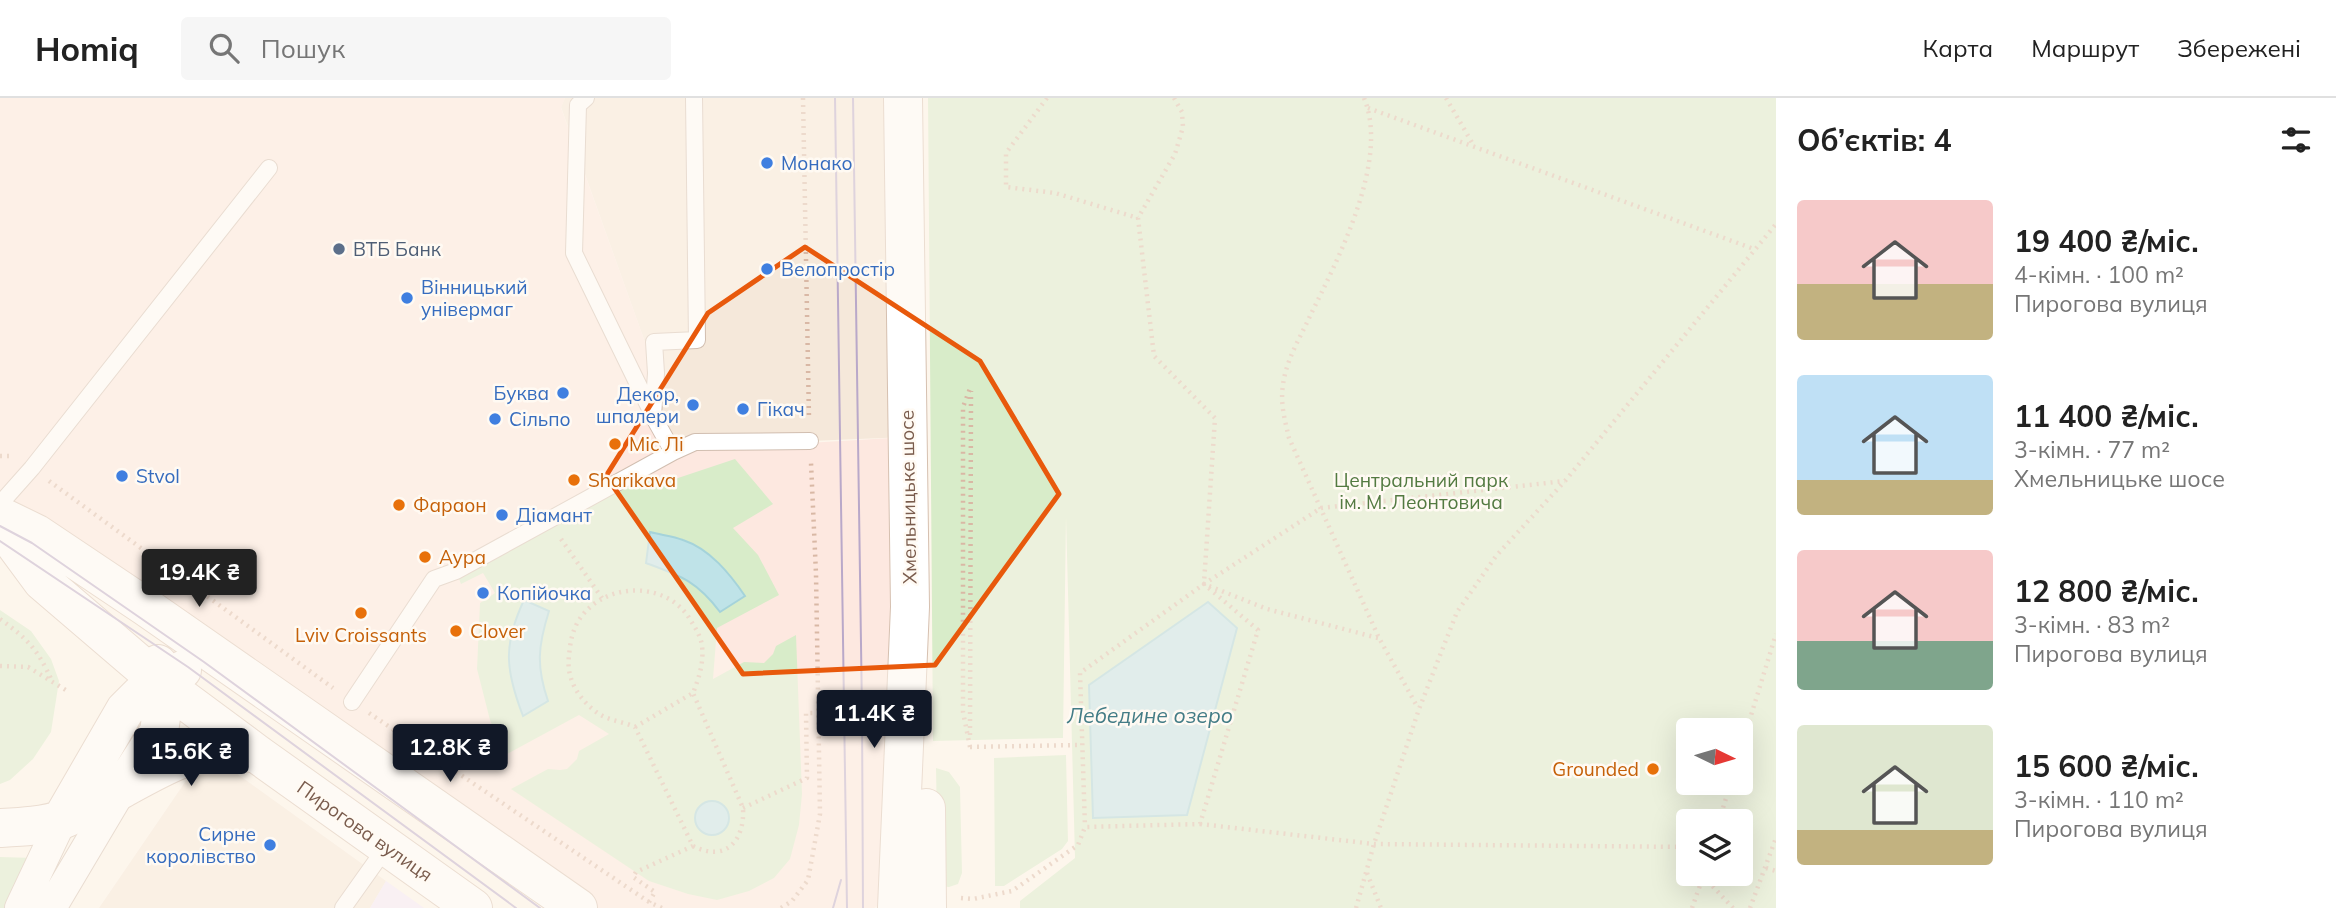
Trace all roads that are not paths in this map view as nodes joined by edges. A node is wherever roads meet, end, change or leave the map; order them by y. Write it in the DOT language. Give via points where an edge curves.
graph roads {
  1 [pos="586,98"];
  2 [pos="694,98"];
  3 [pos="903,98"];
  4 [pos="269,168"];
  5 [pos="653,416"];
  6 [pos="810,441"];
  7 [pos="673,452"];
  8 [pos="0,504"];
  9 [pos="0,516"];
  10 [pos="0,524"];
  11 [pos="146,607"];
  12 [pos="115,645"];
  13 [pos="218,659"];
  14 [pos="160,682"];
  15 [pos="352,702"];
  16 [pos="125,710"];
  17 [pos="257,754"];
  18 [pos="121,790"];
  19 [pos="62,819"];
  20 [pos="0,828"];
  21 [pos="387,846"];
  22 [pos="899,905"];
  23 [pos="20,908"];
  24 [pos="51,908"];
  25 [pos="343,908"];
  26 [pos="473,908"];
  27 [pos="578,908"];
  1 -- 5 [label="lane" via="578,105 574,253"];
  2 -- 5 [label="lane" via="697,340 654,342"];
  3 -- 22 [label="main road, Хмельницьке шосе" via="910,607"];
  4 -- 8 [label="lane"];
  5 -- 7 [label="lane"];
  6 -- 7 [label="lane" via="695,442"];
  7 -- 15 [label="lane" via="434,579"];
  9 -- 11 [label="main road" via="37,534"];
  10 -- 12 [label="main road, Пирогова вулиця" via="42,581"];
  11 -- 13 [label="main road"];
  11 -- 14 [label="main road"];
  12 -- 14 [label="main road, Пирогова вулиця"];
  12 -- 16 [label="main road" via="125,679"];
  13 -- 14 [label="main road" via="188,667"];
  13 -- 27 [label="main road"];
  14 -- 16 [label="main road"];
  14 -- 17 [label="main road, Пирогова вулиця"];
  14 -- 18 [label="main road" via="159,732"];
  16 -- 19 [label="main road"];
  17 -- 18 [label="main road, Пирогова вулиця" via="231,748 203,752"];
  17 -- 21 [label="main road, Пирогова вулиця"];
  18 -- 19 [label="main road, Пирогова вулиця"];
  18 -- 24 [label="street"];
  19 -- 20 [label="main road, Пирогова вулиця"];
  19 -- 23 [label="street"];
  21 -- 25 [label="lane"];
  21 -- 26 [label="main road, Пирогова вулиця"];
}
